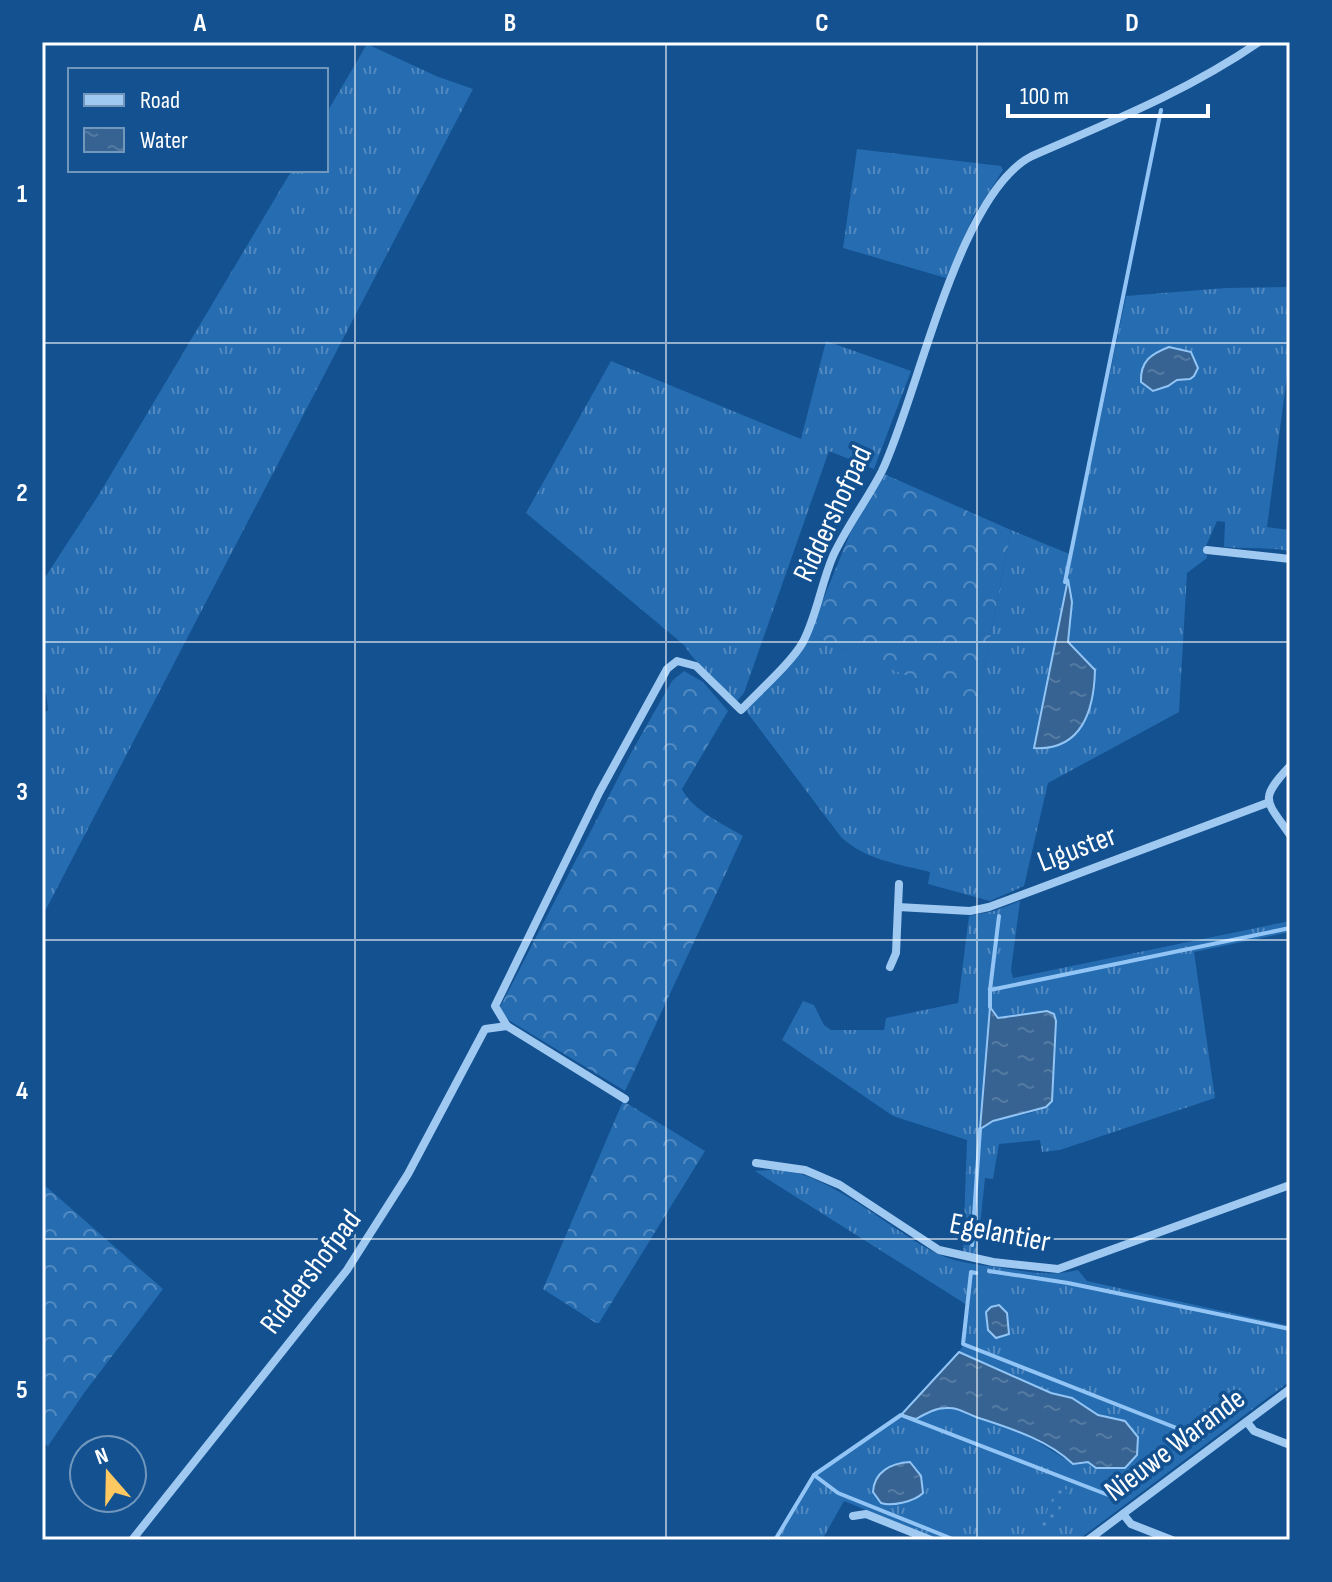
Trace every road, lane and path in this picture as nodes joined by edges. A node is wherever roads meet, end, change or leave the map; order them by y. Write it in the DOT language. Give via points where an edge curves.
graph roads {
  1 [pos="1259,42"];
  2 [pos="1207,550"];
  3 [pos="1290,559"];
  4 [pos="1290,766"];
  5 [pos="1267,803"];
  6 [pos="1290,835"];
  7 [pos="899,884"];
  8 [pos="898,907"];
  9 [pos="890,967"];
  10 [pos="507,1026"];
  11 [pos="625,1099"];
  12 [pos="756,1163"];
  13 [pos="1290,1185"];
  14 [pos="1290,1389"];
  15 [pos="1247,1422"];
  16 [pos="1290,1445"];
  17 [pos="1123,1514"];
  18 [pos="853,1516"];
  19 [pos="132,1540"];
  20 [pos="931,1540"];
  21 [pos="1088,1540"];
  22 [pos="1172,1540"];
  1 -- 10 [label="street, Riddershofpad" via="1186,88 1032,156 1004,177 954,269 881,471 832,558 801,645 741,710 696,666 677,661 667,669 599,793 495,1006"];
  2 -- 3 [label="street"];
  4 -- 5 [label="street"];
  5 -- 6 [label="street"];
  5 -- 8 [label="street, Liguster" via="989,907"];
  7 -- 8 [label="street"];
  8 -- 9 [label="street" via="896,953"];
  10 -- 11 [label="street"];
  10 -- 19 [label="street, Riddershofpad" via="485,1029 408,1174 347,1270"];
  12 -- 13 [label="street, Egelantier" via="805,1170 840,1185 939,1250 1058,1269"];
  14 -- 15 [label="street, Nieuwe Warande"];
  15 -- 16 [label="street" via="1254,1431"];
  15 -- 17 [label="street, Nieuwe Warande"];
  17 -- 21 [label="street, Nieuwe Warande"];
  17 -- 22 [label="street" via="1131,1524"];
  18 -- 20 [label="street" via="866,1514"];
}
